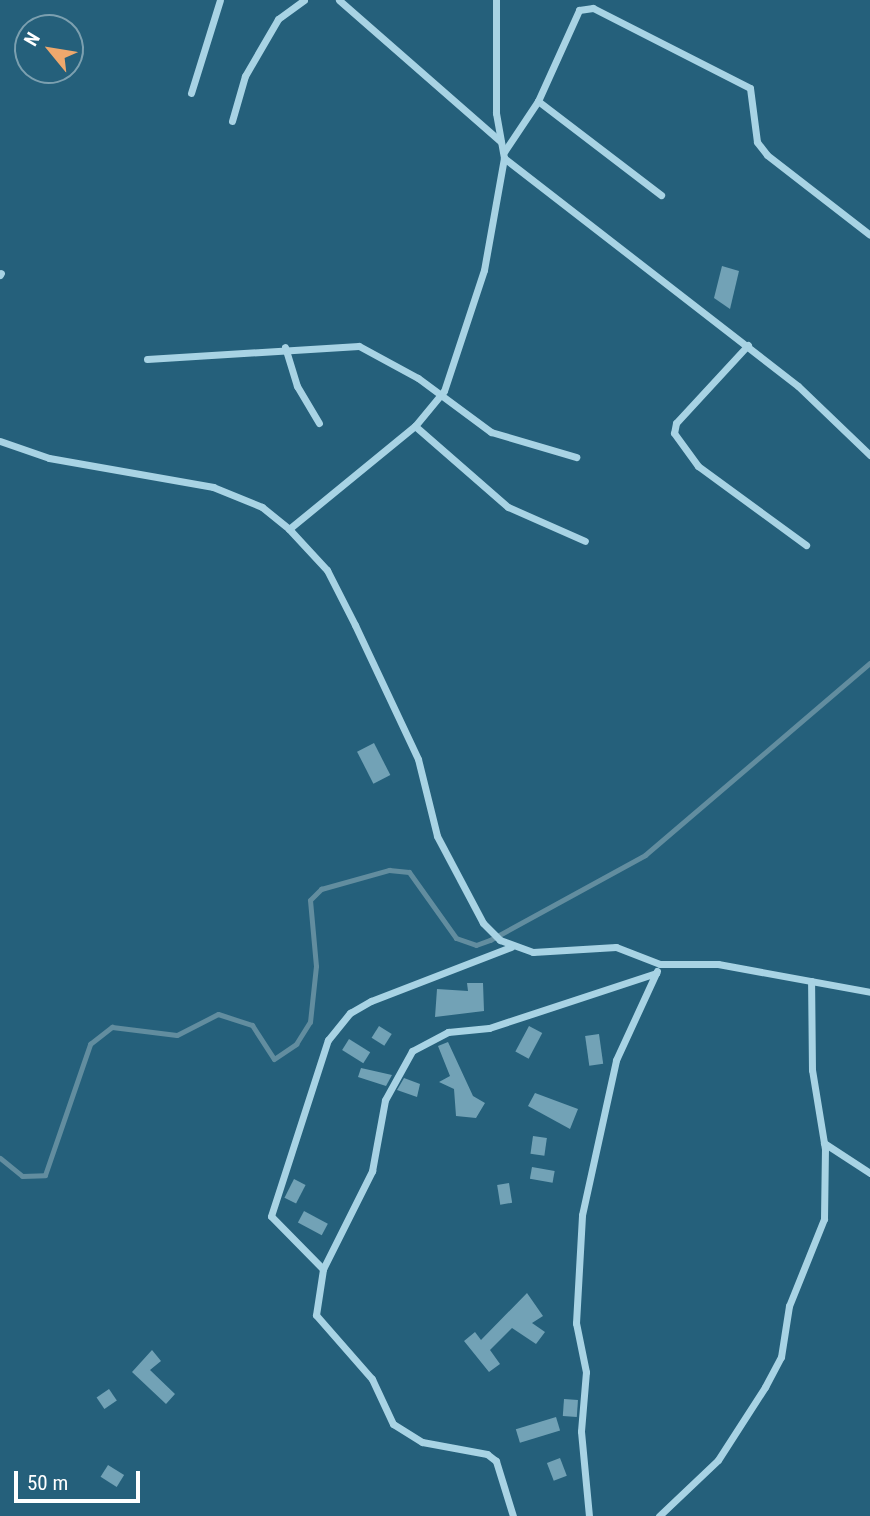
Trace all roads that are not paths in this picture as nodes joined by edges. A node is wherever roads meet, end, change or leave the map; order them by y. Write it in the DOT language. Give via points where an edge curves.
graph roads {
  1 [pos="220,0"];
  2 [pos="304,0"];
  3 [pos="339,0"];
  4 [pos="496,0"];
  5 [pos="586,3"];
  6 [pos="191,93"];
  7 [pos="538,101"];
  8 [pos="232,121"];
  9 [pos="502,143"];
  10 [pos="504,155"];
  11 [pos="661,195"];
  12 [pos="870,235"];
  13 [pos="748,345"];
  14 [pos="285,347"];
  15 [pos="147,359"];
  16 [pos="441,396"];
  17 [pos="319,423"];
  18 [pos="415,426"];
  19 [pos="0,441"];
  20 [pos="870,456"];
  21 [pos="576,457"];
  22 [pos="289,529"];
  23 [pos="585,541"];
  24 [pos="806,545"];
  25 [pos="511,947"];
  26 [pos="660,964"];
  27 [pos="656,973"];
  28 [pos="811,981"];
  29 [pos="870,992"];
  30 [pos="824,1143"];
  31 [pos="870,1173"];
  32 [pos="323,1269"];
  33 [pos="513,1516"];
  34 [pos="589,1516"];
  35 [pos="659,1516"];
  1 -- 6 [label="street"];
  2 -- 8 [label="street" via="278,19 245,76"];
  3 -- 9 [label="street"];
  4 -- 9 [label="street"];
  5 -- 7 [label="street"];
  5 -- 12 [label="street" via="750,88 757,142 767,155"];
  7 -- 10 [label="street"];
  7 -- 11 [label="street"];
  9 -- 10 [label="street"];
  10 -- 13 [label="street"];
  10 -- 16 [label="street" via="484,270"];
  13 -- 20 [label="street"];
  13 -- 24 [label="street" via="676,423 674,433 698,466"];
  14 -- 15 [label="street"];
  14 -- 16 [label="street" via="359,346"];
  14 -- 17 [label="street" via="297,386"];
  16 -- 18 [label="street"];
  16 -- 21 [label="street" via="492,432"];
  18 -- 22 [label="street"];
  18 -- 23 [label="street" via="508,507"];
  19 -- 22 [label="street" via="49,458 213,487 262,507"];
  22 -- 25 [label="street" via="332,581 418,759 437,836 483,923"];
  25 -- 26 [label="street" via="533,952 616,947"];
  25 -- 32 [label="street" via="371,1001 350,1013 328,1040 271,1216"];
  26 -- 27 [label="street"];
  26 -- 28 [label="street" via="718,964"];
  27 -- 32 [label="street" via="489,1028 448,1032 412,1051 385,1100 372,1171"];
  27 -- 34 [label="street" via="616,1060 582,1215 576,1323 586,1372 581,1431"];
  28 -- 29 [label="street"];
  28 -- 30 [label="street" via="812,1070"];
  30 -- 31 [label="street"];
  30 -- 35 [label="street" via="824,1219 789,1306 781,1357 718,1460"];
  32 -- 33 [label="street" via="316,1315 372,1379 393,1424 422,1442 487,1454 496,1461"];
}
